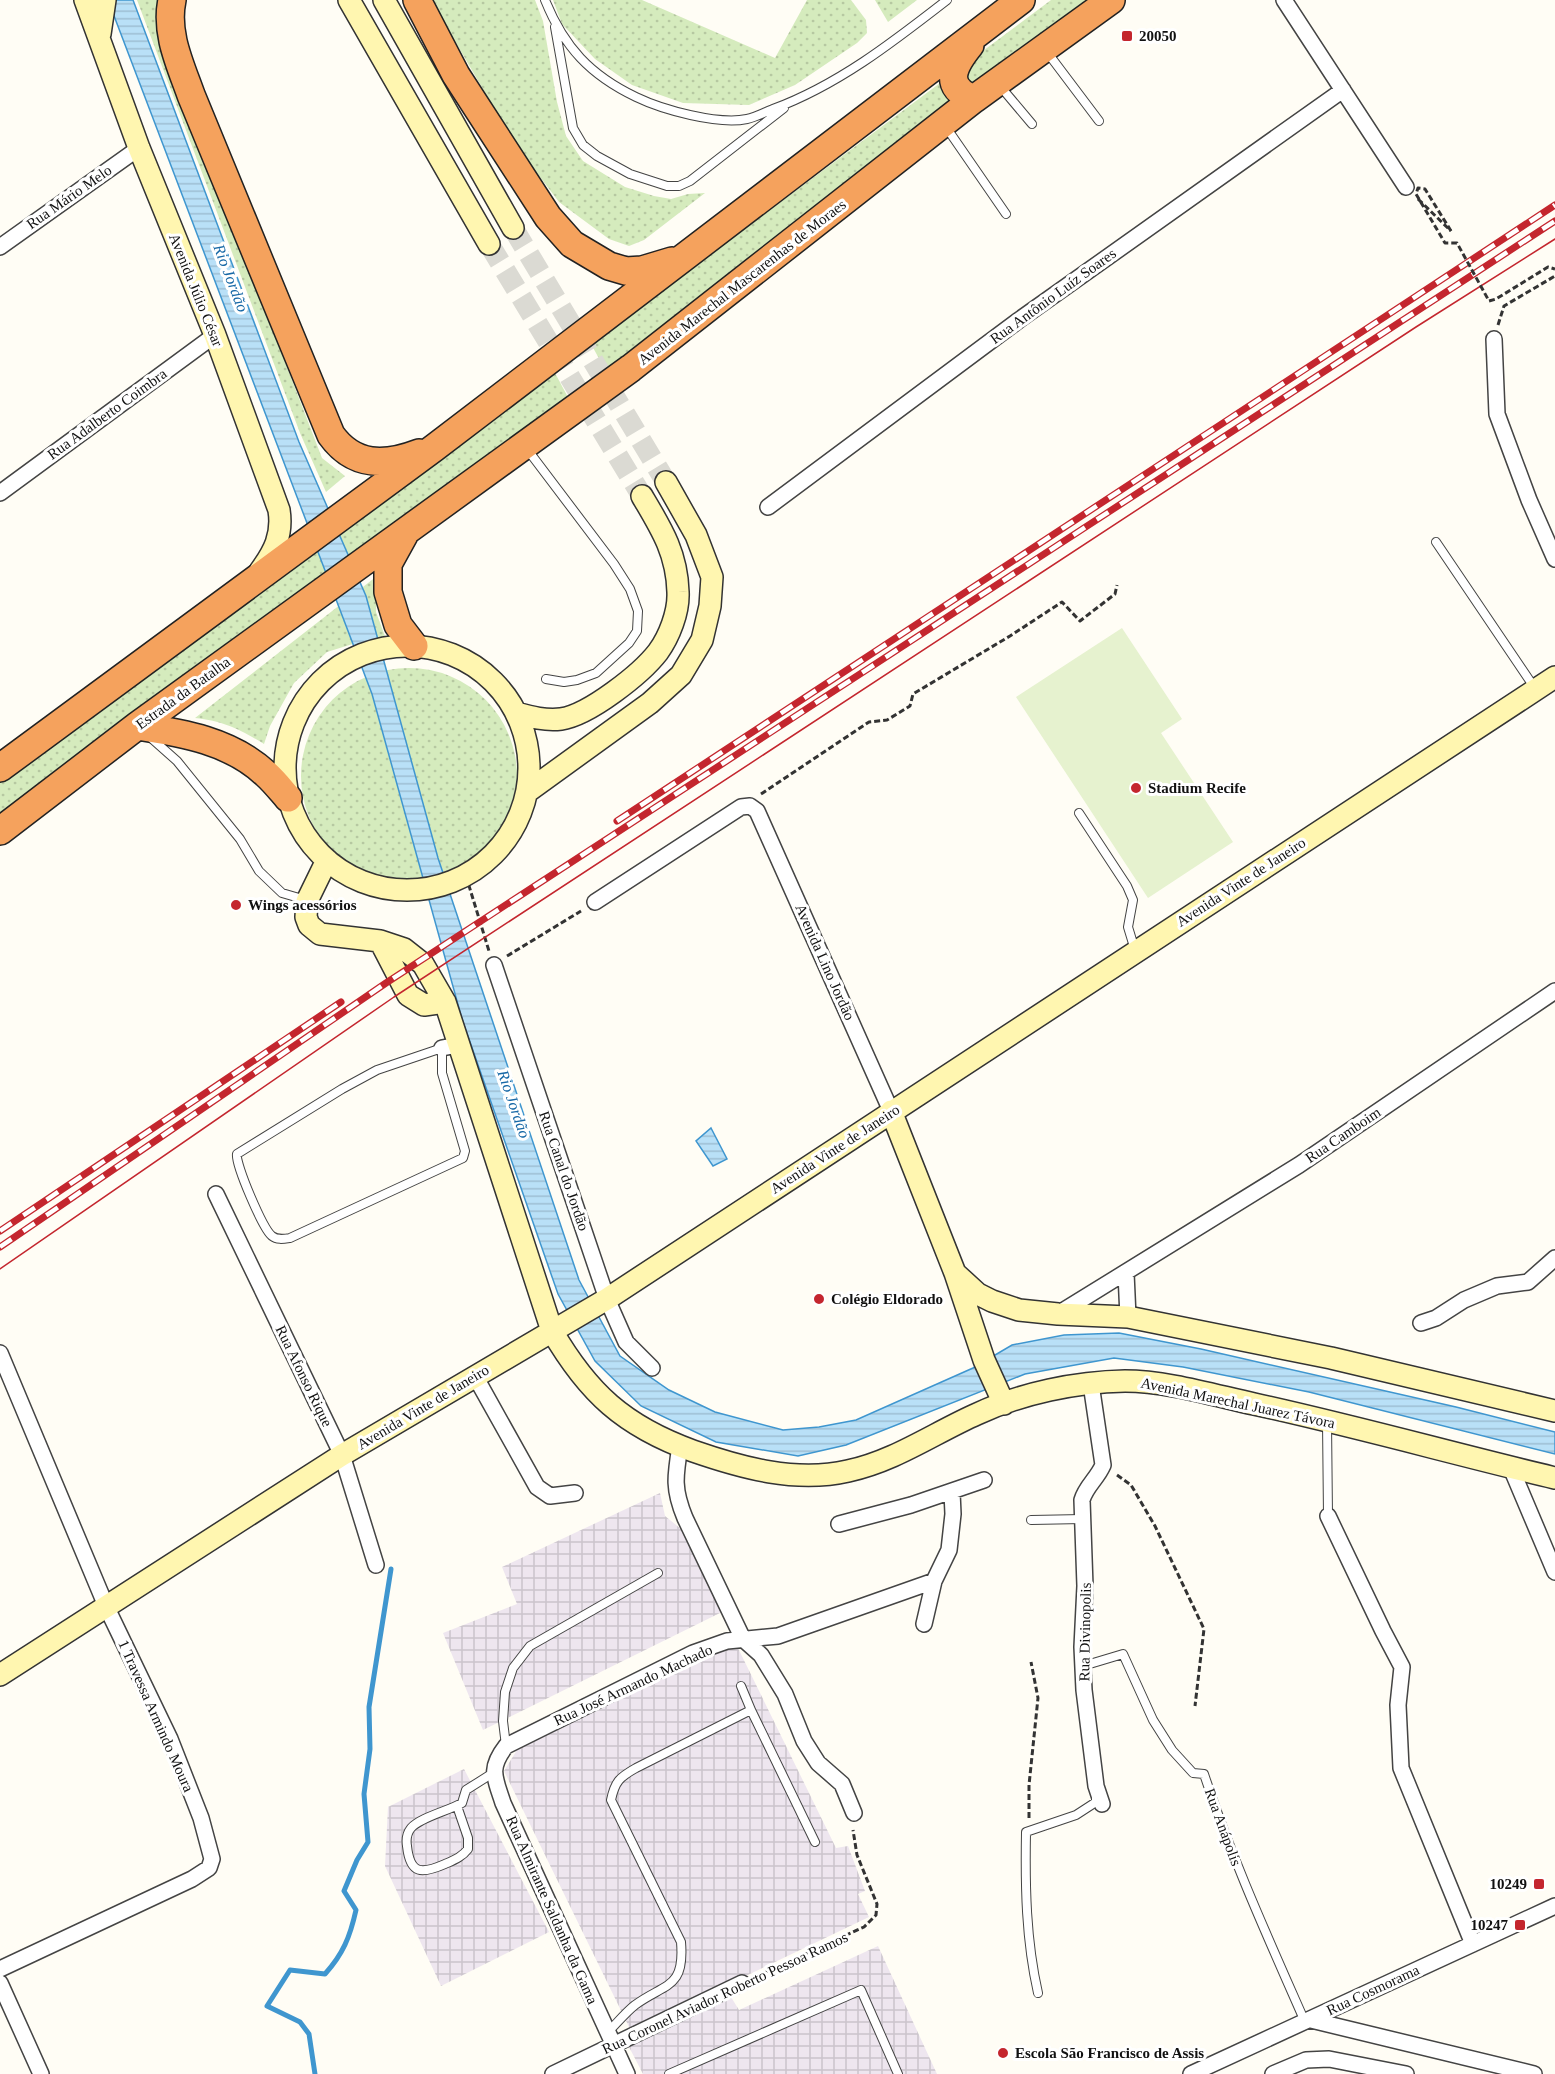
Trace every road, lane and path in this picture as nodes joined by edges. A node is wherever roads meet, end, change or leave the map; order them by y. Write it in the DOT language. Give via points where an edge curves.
graph roads {
  1 [pos="172,0"];
  2 [pos="349,0"];
  3 [pos="384,0"];
  4 [pos="417,0"];
  5 [pos="545,0"];
  6 [pos="947,0"];
  7 [pos="1022,0"];
  8 [pos="1111,0"];
  9 [pos="1284,0"];
  10 [pos="98,3"];
  11 [pos="555,24"];
  12 [pos="982,30"];
  13 [pos="1045,48"];
  14 [pos="997,82"];
  15 [pos="1343,90"];
  16 [pos="974,99"];
  17 [pos="790,103"];
  18 [pos="1100,122"];
  19 [pos="944,123"];
  20 [pos="1032,124"];
  21 [pos="139,148"];
  22 [pos="1406,187"];
  23 [pos="1006,213"];
  24 [pos="513,228"];
  25 [pos="489,244"];
  26 [pos="0,246"];
  27 [pos="688,255"];
  28 [pos="1555,269"];
  29 [pos="1555,276"];
  30 [pos="1504,306"];
  31 [pos="215,335"];
  32 [pos="1494,339"];
  33 [pos="525,446"];
  34 [pos="434,448"];
  35 [pos="666,482"];
  36 [pos="0,494"];
  37 [pos="642,496"];
  38 [pos="768,507"];
  39 [pos="406,532"];
  40 [pos="1436,542"];
  41 [pos="369,559"];
  42 [pos="1555,559"];
  43 [pos="255,579"];
  44 [pos="1117,585"];
  45 [pos="402,646"];
  46 [pos="1555,676"];
  47 [pos="546,680"];
  48 [pos="1535,689"];
  49 [pos="516,713"];
  50 [pos="138,726"];
  51 [pos="0,768"];
  52 [pos="527,792"];
  53 [pos="288,798"];
  54 [pos="750,806"];
  55 [pos="1079,813"];
  56 [pos="0,831"];
  57 [pos="327,860"];
  58 [pos="460,879"];
  59 [pos="307,901"];
  60 [pos="595,902"];
  61 [pos="1135,952"];
  62 [pos="494,965"];
  63 [pos="1555,991"];
  64 [pos="450,1046"];
  65 [pos="891,1111"];
  66 [pos="216,1194"];
  67 [pos="1555,1258"];
  68 [pos="956,1273"];
  69 [pos="1126,1273"];
  70 [pos="604,1301"];
  71 [pos="1058,1314"];
  72 [pos="1128,1317"];
  73 [pos="1421,1323"];
  74 [pos="554,1329"];
  75 [pos="0,1353"];
  76 [pos="652,1368"];
  77 [pos="475,1376"];
  78 [pos="1090,1384"];
  79 [pos="1000,1396"];
  80 [pos="1555,1411"];
  81 [pos="1327,1420"];
  82 [pos="680,1446"];
  83 [pos="342,1455"];
  84 [pos="1103,1466"];
  85 [pos="1511,1468"];
  86 [pos="1555,1478"];
  87 [pos="984,1480"];
  88 [pos="952,1492"];
  89 [pos="575,1493"];
  90 [pos="1328,1516"];
  91 [pos="1083,1519"];
  92 [pos="1031,1521"];
  93 [pos="839,1524"];
  94 [pos="376,1565"];
  95 [pos="1555,1572"];
  96 [pos="658,1573"];
  97 [pos="934,1581"];
  98 [pos="106,1606"];
  99 [pos="924,1624"];
  100 [pos="743,1639"];
  101 [pos="1031,1662"];
  102 [pos="1083,1666"];
  103 [pos="0,1675"];
  104 [pos="741,1686"];
  105 [pos="1195,1706"];
  106 [pos="751,1710"];
  107 [pos="506,1746"];
  108 [pos="493,1773"];
  109 [pos="1095,1786"];
  110 [pos="1102,1804"];
  111 [pos="457,1806"];
  112 [pos="854,1813"];
  113 [pos="1029,1830"];
  114 [pos="816,1842"];
  115 [pos="1555,1905"];
  116 [pos="1473,1944"];
  117 [pos="0,1969"];
  118 [pos="0,1983"];
  119 [pos="742,1983"];
  120 [pos="1038,1993"];
  121 [pos="1308,2021"];
  122 [pos="610,2039"];
  123 [pos="41,2074"];
  124 [pos="553,2074"];
  125 [pos="627,2074"];
  126 [pos="669,2074"];
  127 [pos="898,2074"];
  128 [pos="1191,2074"];
  129 [pos="1273,2074"];
  130 [pos="1406,2074"];
  131 [pos="1534,2074"];
  1 -- 34 [label="highway" via="172,39 191,95 330,435 351,456 383,462"];
  2 -- 25 [label="main road"];
  3 -- 24 [label="main road"];
  4 -- 27 [label="highway" via="456,75 548,217 572,244 609,266 626,271 642,270"];
  5 -- 11 [label="lane"];
  6 -- 17 [label="lane" via="824,87"];
  7 -- 12 [label="highway"];
  8 -- 13 [label="highway, Avenida Marechal Mascarenhas de Moraes"];
  9 -- 15 [label="street"];
  10 -- 21 [label="main road, Avenida Júlio César" via="100,38"];
  11 -- 17 [label="lane" via="582,61 612,86 649,103 715,119 747,119"];
  11 -- 17 [label="lane" via="573,128 583,145 630,174 679,186"];
  12 -- 16 [label="highway" via="953,76 958,92"];
  12 -- 27 [label="highway"];
  13 -- 14 [label="highway, Avenida Marechal Mascarenhas de Moraes"];
  13 -- 18 [label="lane"];
  14 -- 16 [label="highway, Avenida Marechal Mascarenhas de Moraes"];
  14 -- 20 [label="lane"];
  15 -- 22 [label="street"];
  15 -- 38 [label="street, Rua Antônio Luíz Soares" via="1019,320"];
  16 -- 19 [label="highway, Avenida Marechal Mascarenhas de Moraes"];
  19 -- 23 [label="lane"];
  19 -- 33 [label="highway, Avenida Marechal Mascarenhas de Moraes" via="684,328"];
  21 -- 26 [label="street, Rua Mário Melo"];
  21 -- 31 [label="main road, Avenida Júlio César"];
  22 -- 28 [label="path, bridge" via="1450,231 1425,189 1418,188 1416,194 1445,243 1457,243 1489,301 1548,267"];
  27 -- 34 [label="highway"];
  29 -- 30 [label="path"];
  31 -- 36 [label="street, Rua Adalberto Coimbra"];
  31 -- 43 [label="main road, Avenida Júlio César" via="281,522 273,552"];
  32 -- 42 [label="street" via="1497,414"];
  33 -- 39 [label="highway, Avenida Marechal Mascarenhas de Moraes"];
  33 -- 47 [label="lane" via="614,564 638,611 637,631 629,643 596,673 564,682"];
  34 -- 43 [label="highway"];
  35 -- 52 [label="main road" via="696,535 712,577 702,640 687,667 650,704"];
  37 -- 49 [label="main road" via="667,539 677,567 679,596 671,627 659,650 598,704 563,718 540,719"];
  39 -- 41 [label="highway, Avenida Marechal Mascarenhas de Moraes"];
  39 -- 45 [label="highway" via="388,564 388,592"];
  40 -- 48 [label="lane"];
  41 -- 50 [label="highway, Estrada da Batalha"];
  43 -- 51 [label="highway"];
  44 -- 54 [label="path" via="1115,594 1080,621 1062,602 913,694 910,706 887,720 869,722 771,785"];
  45 -- 49 [label="main road" via="445,652 474,666 498,687"];
  45 -- 53 [label="main road" via="353,658 325,676 303,702 290,732 284,765"];
  46 -- 48 [label="main road, Avenida Vinte de Janeiro"];
  48 -- 61 [label="main road, Avenida Vinte de Janeiro"];
  49 -- 52 [label="main road" via="526,738 530,765"];
  50 -- 53 [label="highway" via="191,735 237,754 265,772"];
  50 -- 56 [label="highway, Estrada da Batalha"];
  50 -- 59 [label="lane" via="177,761 240,839 259,871 282,893"];
  52 -- 58 [label="main road" via="509,837 494,856"];
  53 -- 57 [label="main road" via="304,835"];
  54 -- 60 [label="street" via="713,823"];
  54 -- 65 [label="street, Avenida Lino Jordão" via="757,811 772,840"];
  55 -- 61 [label="lane" via="1133,900 1128,927"];
  57 -- 58 [label="main road" via="351,877 394,890 436,888"];
  57 -- 59 [label="main road"];
  58 -- 62 [label="path"];
  59 -- 64 [label="main road" via="306,917 314,930 380,941 404,949 423,964 445,1002"];
  60 -- 62 [label="path"];
  61 -- 65 [label="main road, Avenida Vinte de Janeiro"];
  62 -- 70 [label="street, Rua Canal do Jordão"];
  63 -- 69 [label="street, Rua Camboim" via="1299,1165"];
  64 -- 64 [label="lane" via="377,1070 237,1154 245,1182 273,1237 290,1238 463,1158 465,1151 442,1073"];
  64 -- 74 [label="main road"];
  65 -- 68 [label="main road, Avenida Lino Jordão"];
  65 -- 70 [label="main road, Avenida Vinte de Janeiro"];
  66 -- 83 [label="street, Rua Afonso Rique"];
  67 -- 73 [label="street" via="1528,1282 1497,1286"];
  68 -- 71 [label="main road" via="978,1294 992,1301 1019,1310"];
  68 -- 79 [label="main road, Avenida Lino Jordão"];
  69 -- 71 [label="street, Rua Camboim"];
  69 -- 72 [label="street"];
  70 -- 74 [label="main road, Avenida Vinte de Janeiro"];
  70 -- 76 [label="street, Rua Canal do Jordão" via="627,1342"];
  71 -- 72 [label="main road"];
  72 -- 80 [label="main road" via="1331,1358"];
  74 -- 77 [label="main road, Avenida Vinte de Janeiro"];
  74 -- 82 [label="main road, Avenida Marechal Juarez Távora" via="569,1360 604,1400 642,1429"];
  75 -- 98 [label="street, 1 Travessa Armindo Moura"];
  77 -- 83 [label="main road, Avenida Vinte de Janeiro"];
  77 -- 89 [label="street" via="537,1487 550,1496"];
  78 -- 79 [label="main road, Avenida Marechal Juarez Távora"];
  78 -- 81 [label="main road, Avenida Marechal Juarez Távora" via="1156,1384"];
  78 -- 84 [label="street"];
  79 -- 82 [label="main road, Avenida Marechal Juarez Távora" via="977,1414 927,1440 847,1472 779,1473 737,1466"];
  81 -- 85 [label="main road, Avenida Marechal Juarez Távora"];
  81 -- 90 [label="lane"];
  82 -- 100 [label="street" via="675,1481 678,1501"];
  83 -- 94 [label="street, Rua Afonso Rique"];
  83 -- 98 [label="main road, Avenida Vinte de Janeiro"];
  84 -- 91 [label="street, Rua Divinopolis" via="1085,1490"];
  84 -- 105 [label="path" via="1131,1485 1204,1629"];
  85 -- 86 [label="main road, Avenida Marechal Juarez Távora"];
  85 -- 95 [label="street"];
  87 -- 88 [label="street"];
  88 -- 93 [label="street"];
  88 -- 97 [label="street" via="949,1550"];
  90 -- 116 [label="street" via="1402,1667 1398,1705 1401,1768"];
  91 -- 92 [label="lane"];
  91 -- 102 [label="street, Rua Divinopolis"];
  96 -- 107 [label="lane" via="530,1646 513,1668 505,1692"];
  97 -- 99 [label="street"];
  97 -- 100 [label="street, Rua José Armando Machado" via="778,1636"];
  98 -- 103 [label="main road, Avenida Vinte de Janeiro"];
  98 -- 117 [label="street, 1 Travessa Armindo Moura" via="170,1738 212,1859 209,1868 192,1879"];
  100 -- 107 [label="street, Rua José Armando Machado" via="693,1653"];
  100 -- 112 [label="street" via="761,1655 785,1694 804,1741 818,1763 842,1784"];
  101 -- 113 [label="path" via="1038,1698 1029,1785"];
  102 -- 109 [label="street, Rua Divinopolis"];
  102 -- 121 [label="lane, Rua Anápolis" via="1123,1654 1153,1720 1172,1750 1193,1773 1204,1774 1245,1886"];
  104 -- 106 [label="lane"];
  106 -- 114 [label="lane"];
  106 -- 122 [label="lane" via="623,1775 614,1785 611,1800 681,1942 682,1955 670,1986 632,2007"];
  107 -- 108 [label="street" via="498,1755"];
  108 -- 111 [label="lane" via="466,1790"];
  108 -- 122 [label="street, Rua Almirante Saldanha da Gama"];
  109 -- 110 [label="street, Rua Divinopolis"];
  109 -- 113 [label="lane" via="1096,1802 1077,1815"];
  111 -- 111 [label="lane" via="468,1849 460,1857 430,1870 417,1869 408,1860 409,1831 417,1823"];
  112 -- 119 [label="path, Rua Coronel Aviador Roberto Pessoa Ramos" via="857,1855 877,1904 876,1915 864,1927"];
  113 -- 120 [label="lane" via="1025,1893 1031,1965"];
  115 -- 116 [label="street, Rua Cosmorama"];
  116 -- 121 [label="street, Rua Cosmorama"];
  118 -- 123 [label="street"];
  119 -- 122 [label="street, Rua Coronel Aviador Roberto Pessoa Ramos"];
  121 -- 128 [label="street, Rua Cosmorama"];
  121 -- 131 [label="street"];
  122 -- 124 [label="street, Rua Coronel Aviador Roberto Pessoa Ramos"];
  122 -- 125 [label="street, Rua Almirante Saldanha da Gama"];
  126 -- 127 [label="lane" via="861,1990"];
  129 -- 130 [label="street" via="1306,2060 1329,2059"];
}
